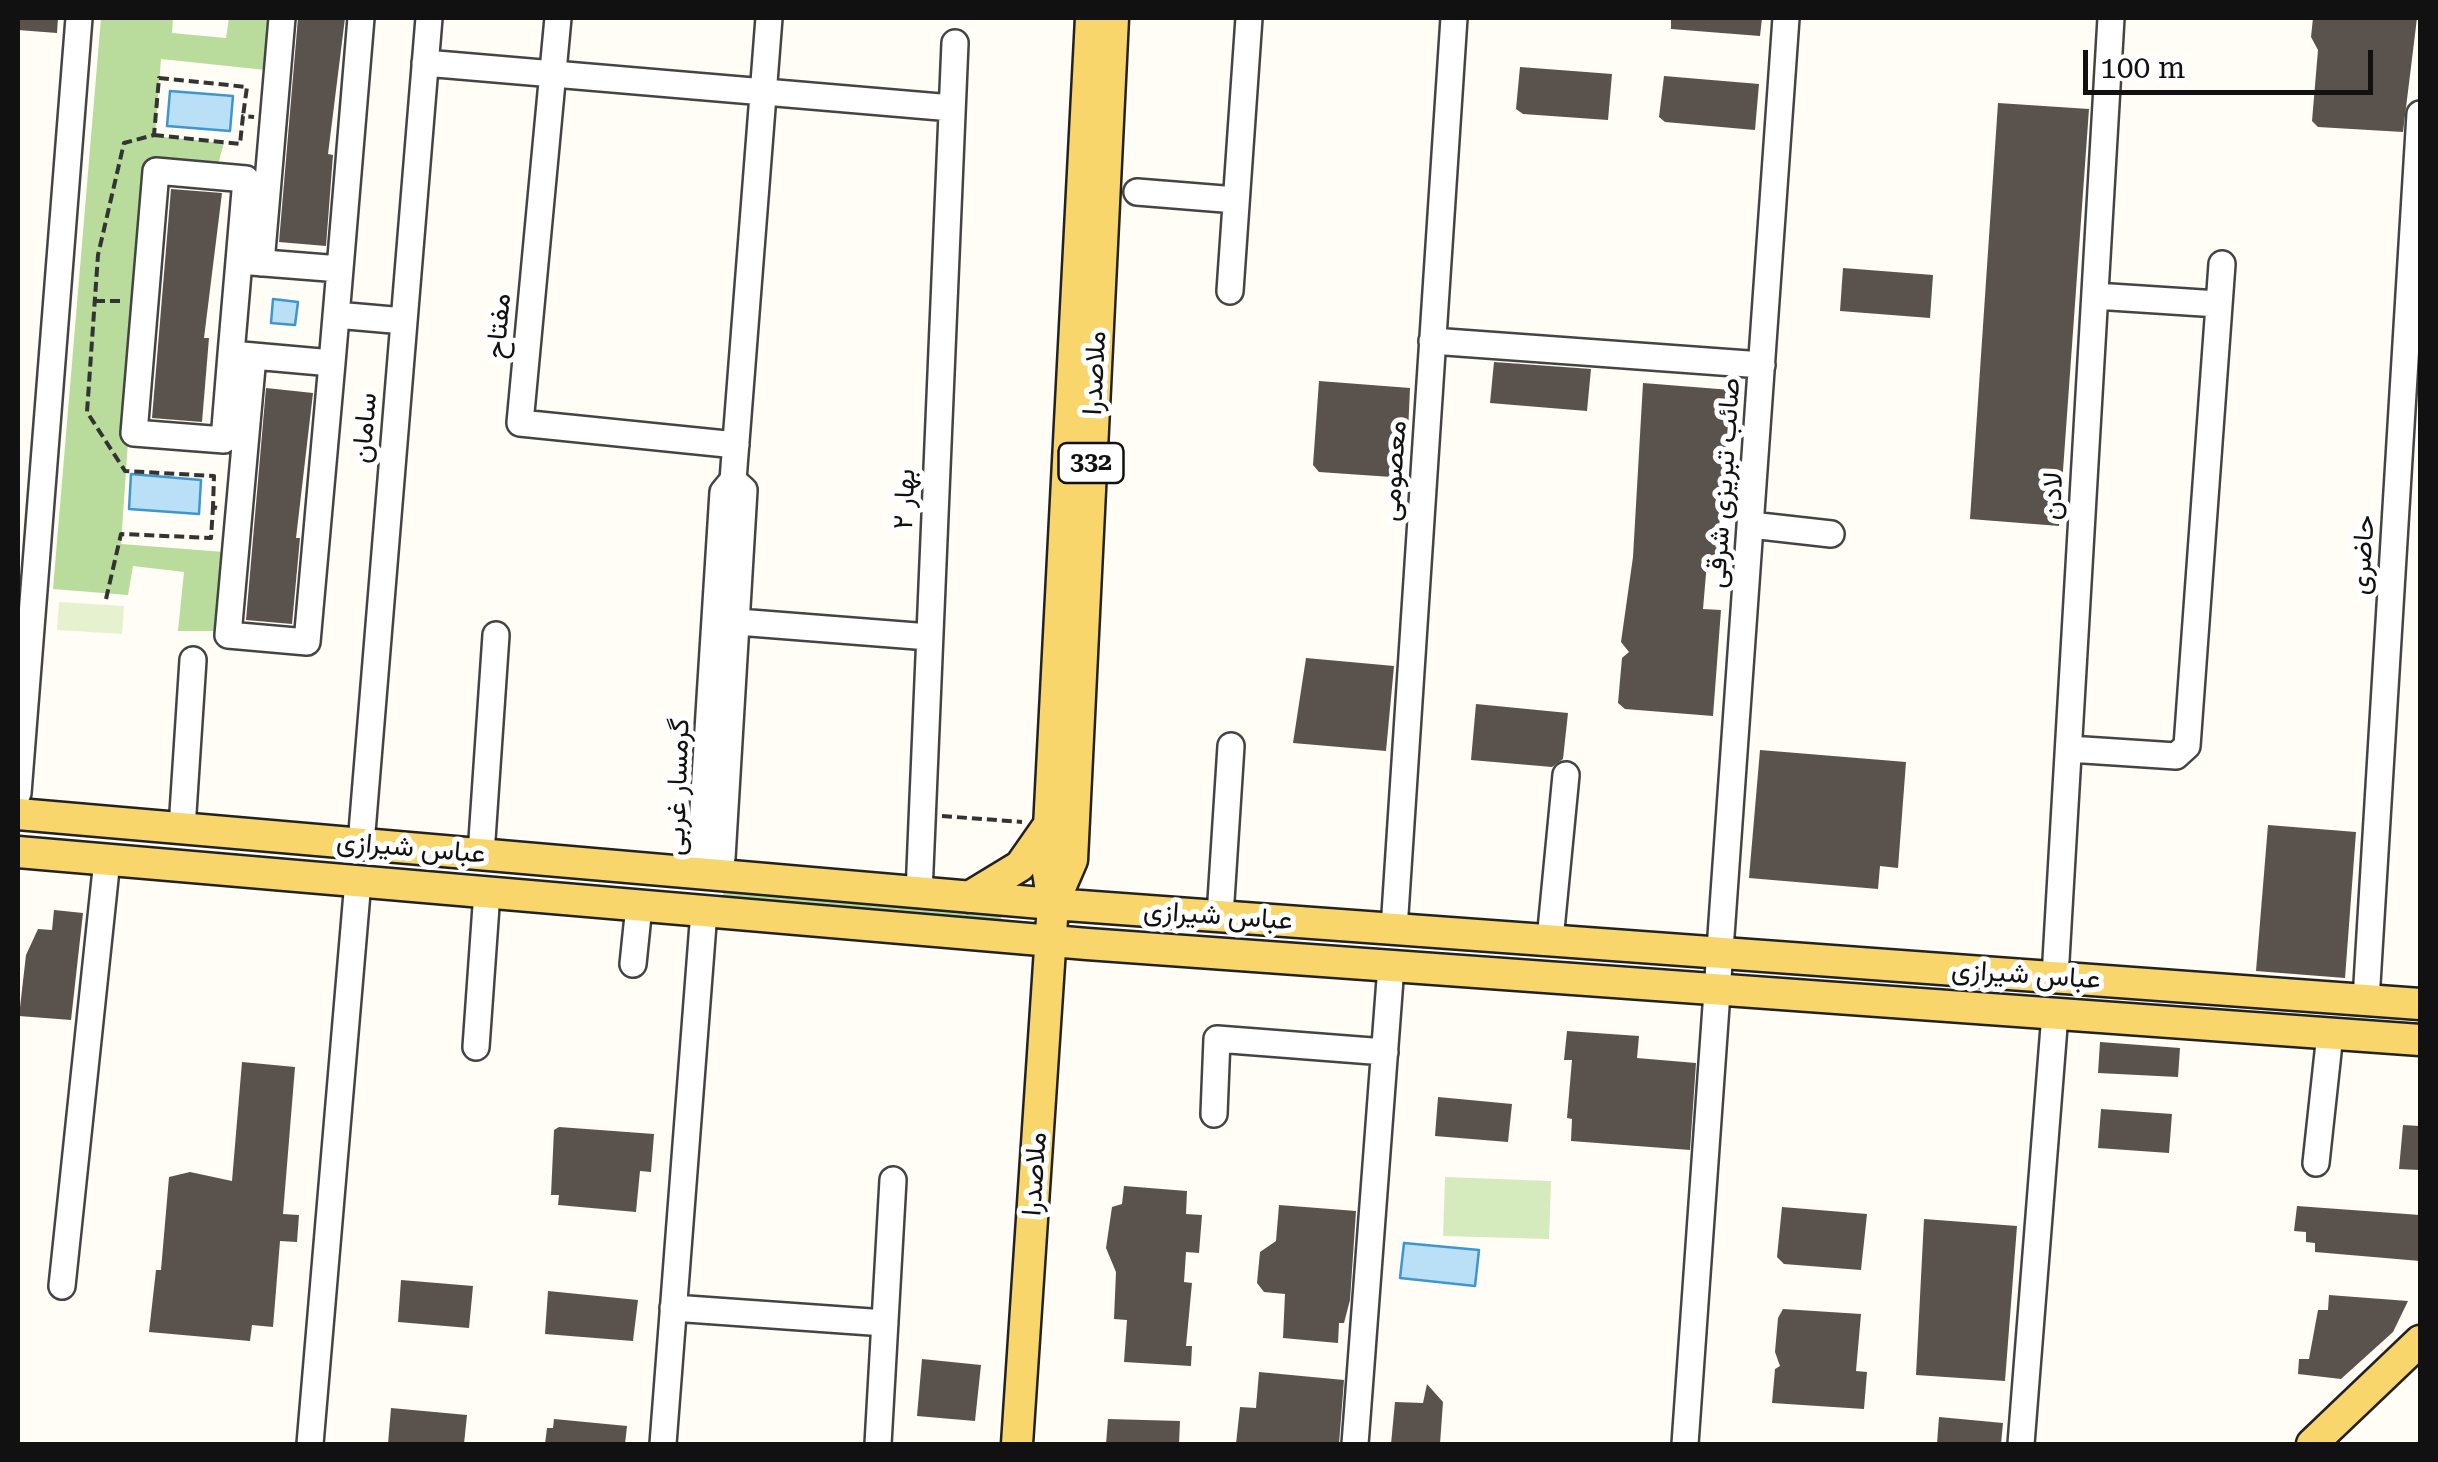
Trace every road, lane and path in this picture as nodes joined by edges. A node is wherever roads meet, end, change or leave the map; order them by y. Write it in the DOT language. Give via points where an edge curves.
graph roads {
  1 [pos="79,18"];
  2 [pos="282,18"];
  3 [pos="361,18"];
  4 [pos="429,18"];
  5 [pos="558,18"];
  6 [pos="769,18"];
  7 [pos="1090,18"];
  8 [pos="1112,18"];
  9 [pos="1249,18"];
  10 [pos="1454,18"];
  11 [pos="1786,18"];
  12 [pos="2111,18"];
  13 [pos="955,43"];
  14 [pos="425,63"];
  15 [pos="552,74"];
  16 [pos="763,92"];
  17 [pos="952,108"];
  18 [pos="2420,114"];
  19 [pos="274,118"];
  20 [pos="154,134"];
  21 [pos="1138,192"];
  22 [pos="1236,200"];
  23 [pos="250,262"];
  24 [pos="2222,264"];
  25 [pos="340,269"];
  26 [pos="1230,291"];
  27 [pos="2094,296"];
  28 [pos="145,300"];
  29 [pos="95,301"];
  30 [pos="2218,304"];
  31 [pos="336,315"];
  32 [pos="404,321"];
  33 [pos="1432,341"];
  34 [pos="242,355"];
  35 [pos="332,363"];
  36 [pos="1762,365"];
  37 [pos="736,444"];
  38 [pos="2409,493"];
  39 [pos="212,507"];
  40 [pos="1751,525"];
  41 [pos="1830,534"];
  42 [pos="106,599"];
  43 [pos="727,621"];
  44 [pos="496,635"];
  45 [pos="929,637"];
  46 [pos="193,660"];
  47 [pos="1231,746"];
  48 [pos="2068,750"];
  49 [pos="1566,775"];
  50 [pos="18,793"];
  51 [pos="18,814"];
  52 [pos="922,814"];
  53 [pos="1049,824"];
  54 [pos="182,828"];
  55 [pos="361,844"];
  56 [pos="18,852"];
  57 [pos="481,854"];
  58 [pos="107,860"];
  59 [pos="707,874"];
  60 [pos="358,882"];
  61 [pos="487,892"];
  62 [pos="919,892"];
  63 [pos="968,897"];
  64 [pos="1006,900"];
  65 [pos="1053,904"];
  66 [pos="639,906"];
  67 [pos="704,911"];
  68 [pos="1220,916"];
  69 [pos="1394,929"];
  70 [pos="1007,937"];
  71 [pos="1550,940"];
  72 [pos="1050,941"];
  73 [pos="1720,953"];
  74 [pos="633,964"];
  75 [pos="1391,966"];
  76 [pos="2056,977"];
  77 [pos="1718,990"];
  78 [pos="2366,1000"];
  79 [pos="2420,1004"];
  80 [pos="2055,1014"];
  81 [pos="2330,1034"];
  82 [pos="2420,1040"];
  83 [pos="476,1047"];
  84 [pos="1385,1052"];
  85 [pos="1214,1114"];
  86 [pos="2316,1163"];
  87 [pos="892,1180"];
  88 [pos="62,1286"];
  89 [pos="674,1308"];
  90 [pos="885,1322"];
  91 [pos="2420,1342"];
  92 [pos="310,1444"];
  93 [pos="663,1444"];
  94 [pos="878,1444"];
  95 [pos="1017,1444"];
  96 [pos="1355,1444"];
  97 [pos="1685,1444"];
  98 [pos="1695,1444"];
  99 [pos="2020,1444"];
  100 [pos="2312,1444"];
  1 -- 50 [label="street"];
  2 -- 19 [label="street"];
  3 -- 25 [label="street"];
  4 -- 14 [label="street, سامان"];
  5 -- 15 [label="street, مفتاح"];
  6 -- 16 [label="street, گرمسار غربی"];
  7 -- 53 [label="main road, ملاصدرا / 332"];
  8 -- 65 [label="main road, ملاصدرا / 332" via="1072,860"];
  9 -- 22 [label="street"];
  10 -- 33 [label="street, معصومی"];
  11 -- 36 [label="street, صائب تبریزی شرقی"];
  12 -- 27 [label="street, لادن"];
  13 -- 17 [label="street, بهار ۲"];
  14 -- 15 [label="street"];
  14 -- 32 [label="street, سامان"];
  15 -- 16 [label="street"];
  15 -- 37 [label="street, مفتاح" via="520,424"];
  16 -- 17 [label="street"];
  16 -- 37 [label="street, گرمسار غربی"];
  17 -- 45 [label="street, بهار ۲"];
  18 -- 38 [label="street, حاضری"];
  19 -- 20 [label="path" via="243,116 240,144"];
  19 -- 23 [label="street"];
  21 -- 22 [label="street"];
  22 -- 26 [label="street"];
  23 -- 25 [label="street"];
  23 -- 28 [label="street" via="246,179 156,171"];
  23 -- 34 [label="street"];
  24 -- 30 [label="street"];
  25 -- 31 [label="street"];
  27 -- 30 [label="street"];
  27 -- 48 [label="street, لادن"];
  28 -- 29 [label="path"];
  28 -- 34 [label="street" via="134,433 224,440"];
  30 -- 48 [label="street" via="2188,746 2176,756"];
  31 -- 32 [label="street"];
  31 -- 35 [label="street"];
  32 -- 55 [label="street, سامان"];
  33 -- 36 [label="street"];
  33 -- 69 [label="street, معصومی"];
  34 -- 35 [label="street"];
  34 -- 35 [label="street" via="228,635 307,642"];
  36 -- 40 [label="street, صائب تبریزی شرقی"];
  37 -- 43 [label="street, گرمسار غربی" via="733,480 723,492"];
  38 -- 78 [label="street, حاضری"];
  39 -- 42 [label="path" via="211,538 121,534"];
  40 -- 41 [label="street"];
  40 -- 73 [label="street, صائب تبریزی شرقی"];
  43 -- 45 [label="street"];
  43 -- 59 [label="street, گرمسار غربی" via="700,857"];
  44 -- 57 [label="street"];
  45 -- 52 [label="street, بهار ۲"];
  46 -- 54 [label="street"];
  47 -- 68 [label="street"];
  48 -- 76 [label="street, لادن"];
  49 -- 71 [label="street"];
  51 -- 54 [label="main road, عباس شیرازی"];
  52 -- 53 [label="path"];
  52 -- 62 [label="street, بهار ۲"];
  53 -- 63 [label="main road" via="1020,866"];
  53 -- 65 [label="main road, ملاصدرا / 332"];
  54 -- 55 [label="main road, عباس شیرازی"];
  55 -- 57 [label="main road, عباس شیرازی"];
  56 -- 58 [label="main road, عباس شیرازی"];
  57 -- 59 [label="main road, عباس شیرازی"];
  58 -- 60 [label="main road, عباس شیرازی"];
  58 -- 88 [label="street"];
  59 -- 62 [label="main road, عباس شیرازی"];
  59 -- 67 [label="main road"];
  60 -- 61 [label="main road, عباس شیرازی"];
  60 -- 92 [label="street"];
  61 -- 66 [label="main road, عباس شیرازی"];
  61 -- 83 [label="street"];
  62 -- 63 [label="main road, عباس شیرازی"];
  63 -- 64 [label="main road, عباس شیرازی"];
  64 -- 65 [label="main road, عباس شیرازی"];
  64 -- 70 [label="main road" via="1017,919"];
  65 -- 68 [label="main road, عباس شیرازی"];
  65 -- 72 [label="main road, ملاصدرا / 332"];
  66 -- 67 [label="main road, عباس شیرازی"];
  66 -- 74 [label="street"];
  67 -- 70 [label="main road, عباس شیرازی"];
  67 -- 89 [label="street"];
  68 -- 69 [label="main road, عباس شیرازی"];
  69 -- 71 [label="main road, عباس شیرازی"];
  70 -- 72 [label="main road, عباس شیرازی"];
  71 -- 73 [label="main road, عباس شیرازی"];
  72 -- 75 [label="main road, عباس شیرازی"];
  72 -- 95 [label="main road, ملاصدرا / 332"];
  73 -- 76 [label="main road, عباس شیرازی"];
  73 -- 77 [label="street, صائب تبریزی شرقی"];
  75 -- 77 [label="main road, عباس شیرازی"];
  75 -- 84 [label="street"];
  76 -- 78 [label="main road, عباس شیرازی"];
  77 -- 80 [label="main road, عباس شیرازی"];
  77 -- 97 [label="street, صائب تبریزی شرقی"];
  78 -- 79 [label="main road, عباس شیرازی"];
  80 -- 81 [label="main road, عباس شیرازی"];
  80 -- 99 [label="street"];
  81 -- 82 [label="main road, عباس شیرازی"];
  81 -- 86 [label="street"];
  84 -- 85 [label="street" via="1217,1039"];
  84 -- 96 [label="street"];
  87 -- 90 [label="street"];
  89 -- 90 [label="street"];
  89 -- 93 [label="street"];
  90 -- 94 [label="street"];
  91 -- 100 [label="main road"];
  97 -- 98 [label="street"];
}
